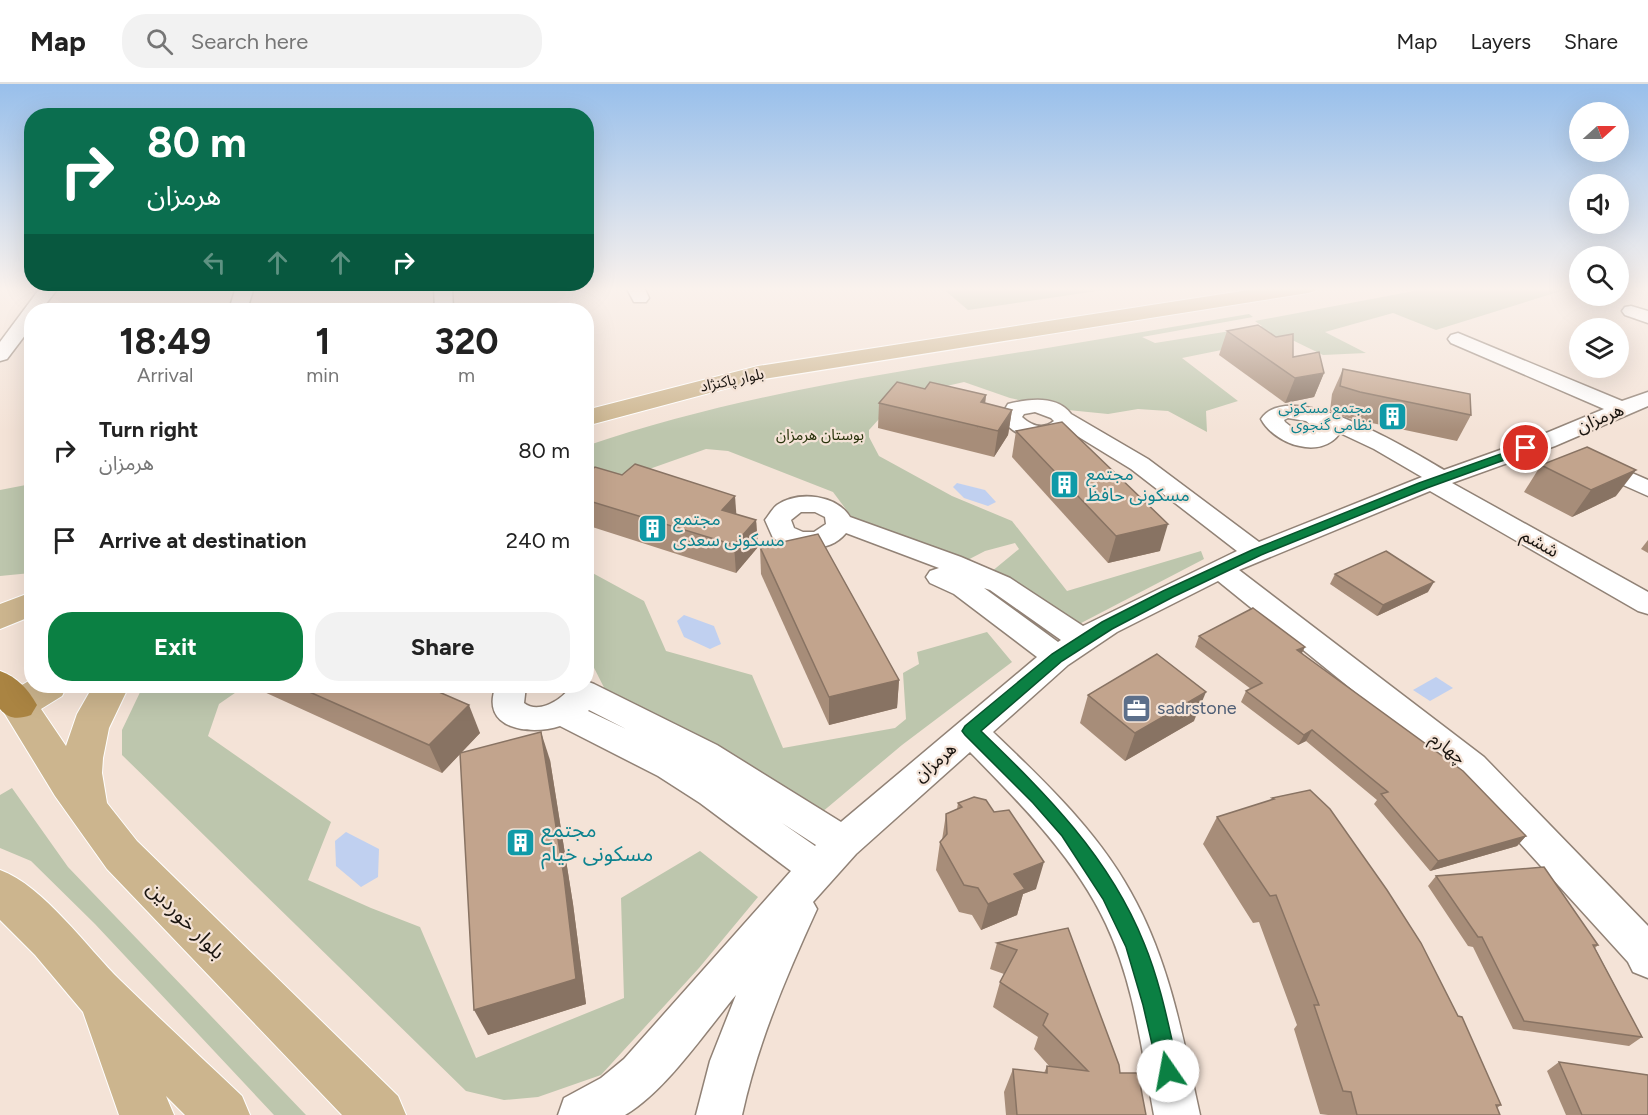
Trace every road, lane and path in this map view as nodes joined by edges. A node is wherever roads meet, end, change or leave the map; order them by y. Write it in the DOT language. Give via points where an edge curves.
graph roads {
  1 [pos="14,335"];
  2 [pos="1001,335"];
  3 [pos="1458,339"];
  4 [pos="0,355"];
  5 [pos="1648,398"];
  6 [pos="1622,409"];
  7 [pos="594,416"];
  8 [pos="1061,424"];
  9 [pos="1324,424"];
  10 [pos="1547,441"];
  11 [pos="1432,482"];
  12 [pos="1648,489"];
  13 [pos="833,529"];
  14 [pos="1236,561"];
  15 [pos="971,581"];
  16 [pos="1648,604"];
  17 [pos="24,607"];
  18 [pos="0,618"];
  19 [pos="1083,641"];
  20 [pos="1057,657"];
  21 [pos="107,693"];
  22 [pos="508,693"];
  23 [pos="576,697"];
  24 [pos="13,700"];
  25 [pos="970,731"];
  26 [pos="90,812"];
  27 [pos="830,856"];
  28 [pos="0,890"];
  29 [pos="1648,958"];
  30 [pos="102,997"];
  31 [pos="381,1114"];
  32 [pos="147,1115"];
  33 [pos="223,1115"];
  34 [pos="581,1115"];
  35 [pos="719,1115"];
  36 [pos="1177,1115"];
  1 -- 4 [label="street"];
  2 -- 7 [label="main road, بلوار پاکنژاد" via="759,373"];
  3 -- 6 [label="street"];
  5 -- 6 [label="street, هرمزان"];
  6 -- 10 [label="street, هرمزان"];
  8 -- 14 [label="street, چهارم" via="1112,460 1155,482"];
  9 -- 11 [label="street, ششم"];
  10 -- 11 [label="street, هرمزان"];
  10 -- 12 [label="street"];
  11 -- 14 [label="street, هرمزان"];
  11 -- 16 [label="street, ششم"];
  13 -- 15 [label="street" via="925,570"];
  14 -- 19 [label="street, هرمزان" via="1107,625"];
  14 -- 29 [label="street, چهارم" via="1472,767"];
  15 -- 19 [label="street" via="1000,584"];
  15 -- 20 [label="street"];
  17 -- 18 [label="main road"];
  19 -- 20 [label="street, هرمزان"];
  20 -- 25 [label="street, هرمزان"];
  21 -- 26 [label="main road" via="90,730 81,766"];
  22 -- 23 [label="street" via="508,706 515,714 537,720"];
  23 -- 27 [label="street" via="670,766 722,783"];
  24 -- 26 [label="main road, بلوار خوردین"];
  25 -- 27 [label="street, هرمزان"];
  25 -- 36 [label="street" via="1068,831 1109,893 1138,955 1154,1005"];
  26 -- 31 [label="main road, بلوار خوردین" via="122,855"];
  27 -- 34 [label="street, هرمزان" via="639,1075 617,1094"];
  27 -- 35 [label="street, هرمزان" via="777,949 746,1021"];
  28 -- 30 [label="main road" via="59,946"];
  30 -- 32 [label="main road"];
  30 -- 33 [label="main road"];
}
